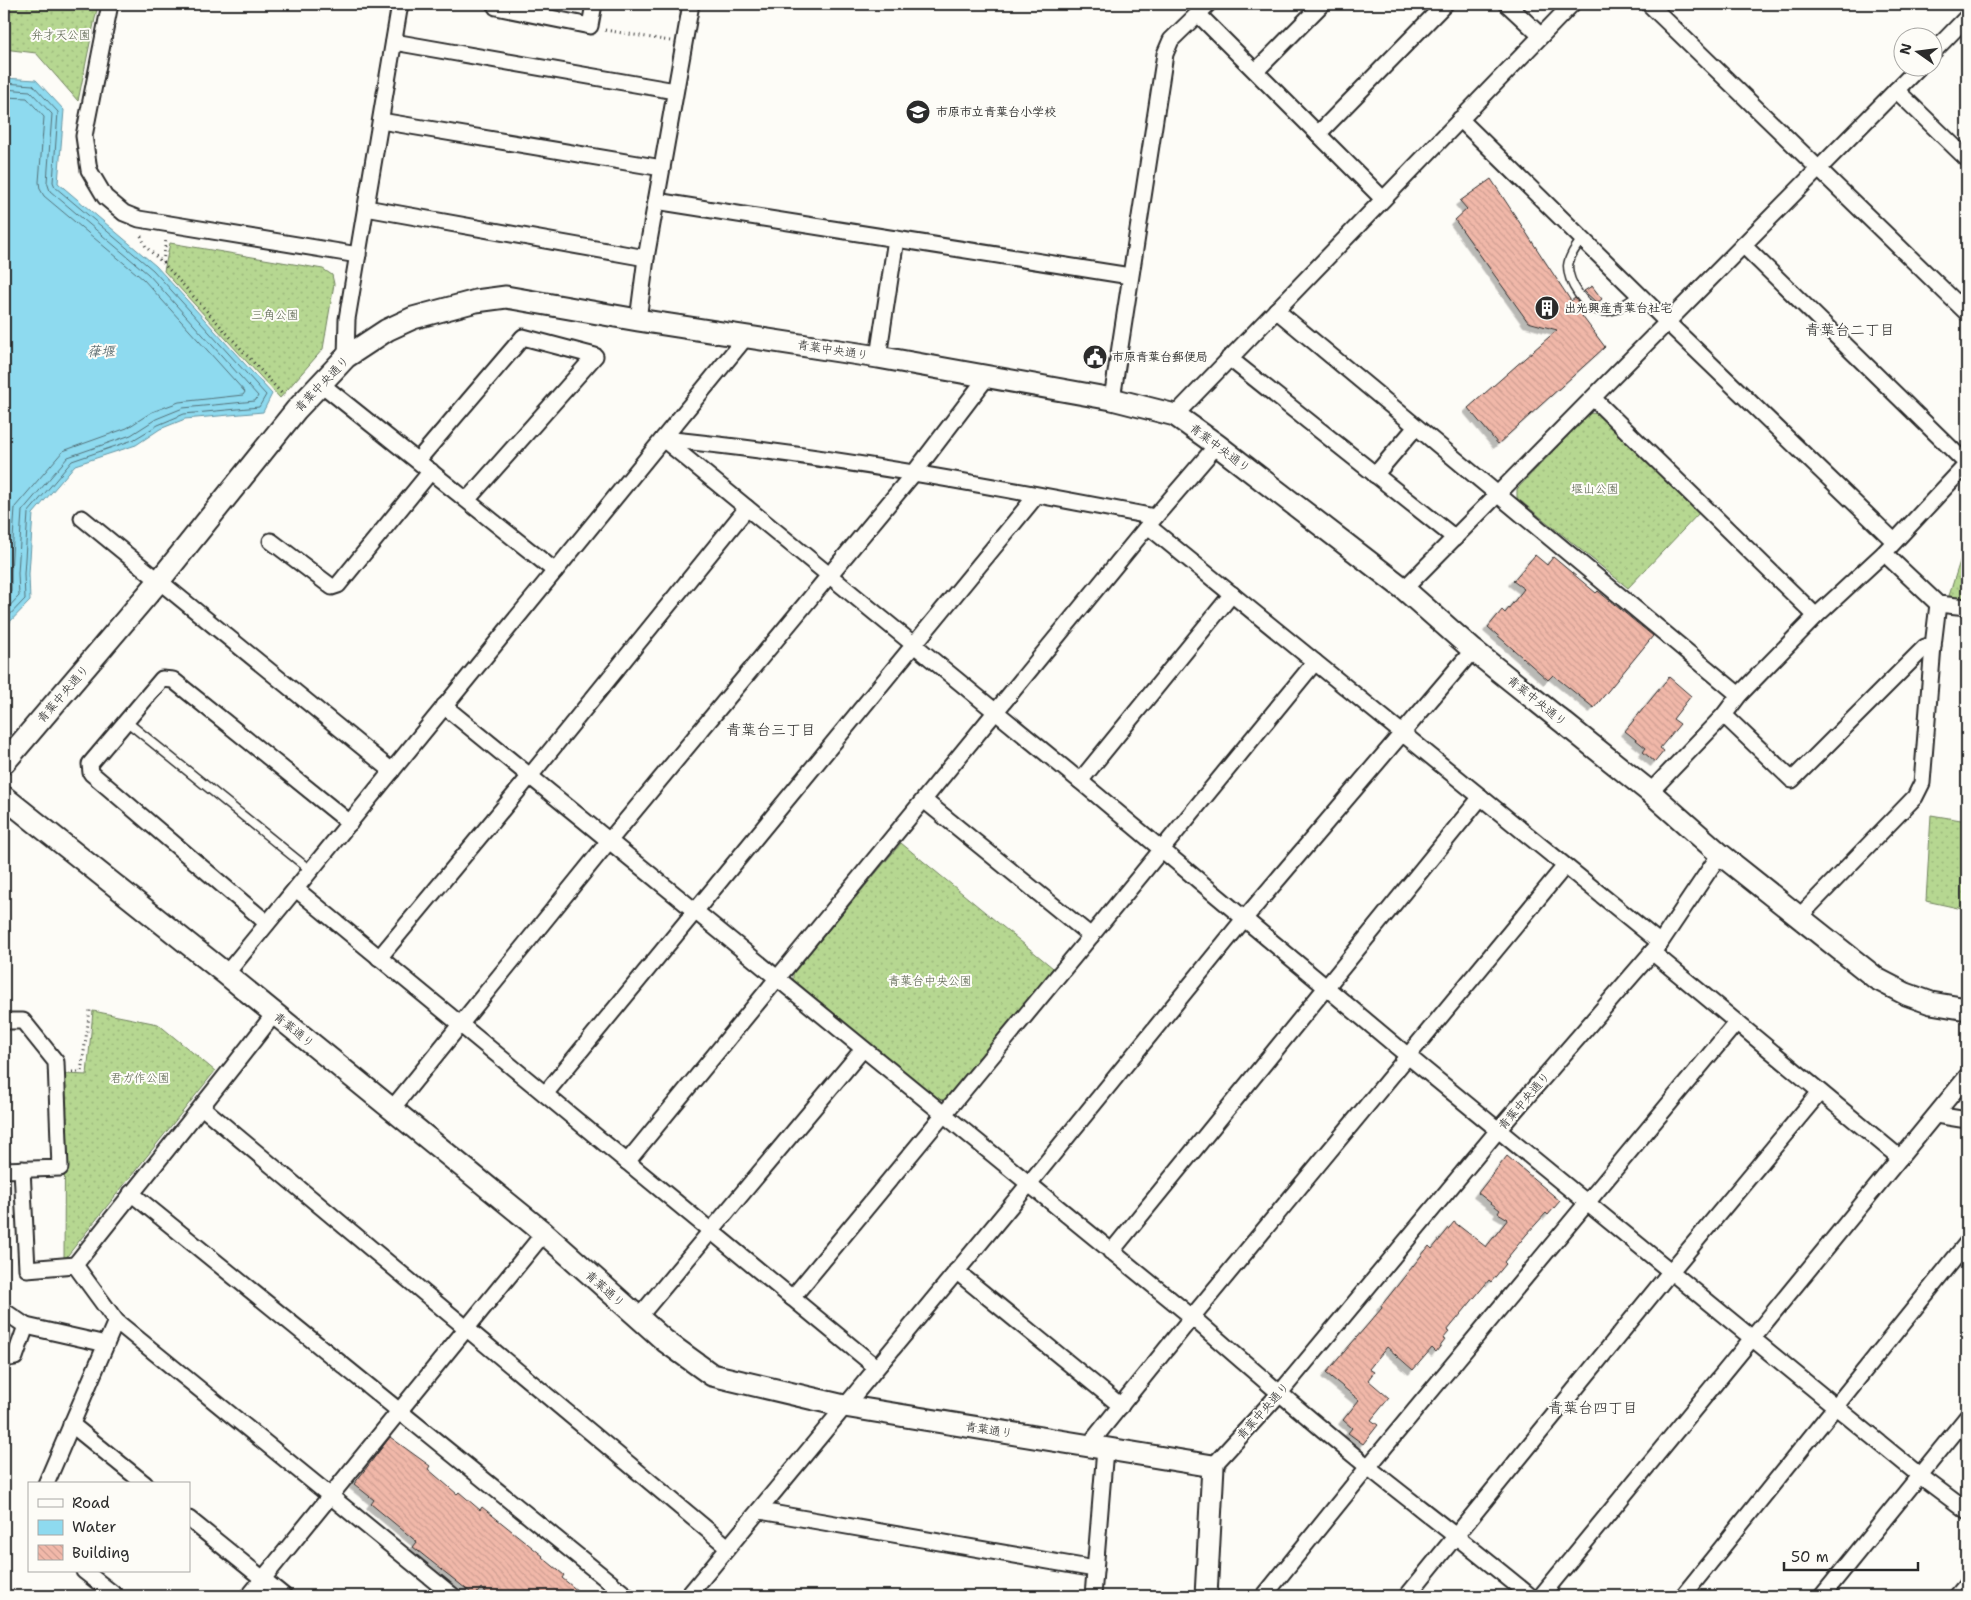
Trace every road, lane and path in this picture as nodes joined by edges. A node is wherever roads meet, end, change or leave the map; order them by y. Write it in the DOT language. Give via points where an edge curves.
graph roads {
  1 [pos="110,4"];
  2 [pos="400,4"];
  3 [pos="497,4"];
  4 [pos="594,4"];
  5 [pos="691,4"];
  6 [pos="1322,4"];
  7 [pos="1445,4"];
  8 [pos="1507,4"];
  9 [pos="1572,4"];
  10 [pos="1649,4"];
  11 [pos="1203,9"];
  12 [pos="1967,17"];
  13 [pos="590,26"];
  14 [pos="1540,36"];
  15 [pos="1944,41"];
  16 [pos="394,42"];
  17 [pos="684,43"];
  18 [pos="1256,71"];
  19 [pos="1908,78"];
  20 [pos="1896,90"];
  21 [pos="676,91"];
  22 [pos="1460,119"];
  23 [pos="381,121"];
  24 [pos="1318,134"];
  25 [pos="1967,159"];
  26 [pos="662,168"];
  27 [pos="1818,168"];
  28 [pos="1383,199"];
  29 [pos="656,201"];
  30 [pos="366,208"];
  31 [pos="139,219"];
  32 [pos="168,225"];
  33 [pos="896,239"];
  34 [pos="1582,239"];
  35 [pos="1743,245"];
  36 [pos="358,255"];
  37 [pos="646,258"];
  38 [pos="163,263"];
  39 [pos="1130,276"];
  40 [pos="1639,295"];
  41 [pos="1276,310"];
  42 [pos="1967,314"];
  43 [pos="638,320"];
  44 [pos="1667,322"];
  45 [pos="746,337"];
  46 [pos="346,357"];
  47 [pos="878,357"];
  48 [pos="1229,358"];
  49 [pos="987,377"];
  50 [pos="320,383"];
  51 [pos="1112,399"];
  52 [pos="1594,399"];
  53 [pos="296,410"];
  54 [pos="1175,415"];
  55 [pos="1416,427"];
  56 [pos="663,439"];
  57 [pos="1217,445"];
  58 [pos="418,460"];
  59 [pos="1967,464"];
  60 [pos="430,471"];
  61 [pos="914,474"];
  62 [pos="1375,475"];
  63 [pos="1497,495"];
  64 [pos="1036,496"];
  65 [pos="467,500"];
  66 [pos="747,508"];
  67 [pos="82,518"];
  68 [pos="1152,522"];
  69 [pos="1455,538"];
  70 [pos="271,541"];
  71 [pos="1894,541"];
  72 [pos="1884,553"];
  73 [pos="555,571"];
  74 [pos="830,575"];
  75 [pos="160,582"];
  76 [pos="1404,589"];
  77 [pos="1232,594"];
  78 [pos="1938,604"];
  79 [pos="1967,607"];
  80 [pos="1816,616"];
  81 [pos="914,644"];
  82 [pos="1933,646"];
  83 [pos="1473,650"];
  84 [pos="1315,662"];
  85 [pos="1739,695"];
  86 [pos="444,706"];
  87 [pos="996,712"];
  88 [pos="1724,715"];
  89 [pos="126,721"];
  90 [pos="1403,734"];
  91 [pos="4,763"];
  92 [pos="392,771"];
  93 [pos="530,776"];
  94 [pos="1080,781"];
  95 [pos="1650,792"];
  96 [pos="4,797"];
  97 [pos="1481,797"];
  98 [pos="924,801"];
  99 [pos="350,823"];
  100 [pos="609,841"];
  101 [pos="1161,850"];
  102 [pos="1720,854"];
  103 [pos="1566,866"];
  104 [pos="310,870"];
  105 [pos="296,889"];
  106 [pos="695,912"];
  107 [pos="1799,917"];
  108 [pos="1244,919"];
  109 [pos="267,923"];
  110 [pos="1091,936"];
  111 [pos="1656,947"];
  112 [pos="379,958"];
  113 [pos="226,974"];
  114 [pos="777,979"];
  115 [pos="1326,988"];
  116 [pos="1967,1009"];
  117 [pos="90,1010"];
  118 [pos="274,1014"];
  119 [pos="4,1021"];
  120 [pos="1736,1022"];
  121 [pos="460,1024"];
  122 [pos="863,1049"];
  123 [pos="1408,1056"];
  124 [pos="56,1071"];
  125 [pos="1967,1076"];
  126 [pos="1820,1092"];
  127 [pos="545,1094"];
  128 [pos="203,1108"];
  129 [pos="390,1110"];
  130 [pos="943,1114"];
  131 [pos="1936,1115"];
  132 [pos="1967,1120"];
  133 [pos="1499,1129"];
  134 [pos="1900,1158"];
  135 [pos="627,1162"];
  136 [pos="22,1169"];
  137 [pos="4,1170"];
  138 [pos="1028,1185"];
  139 [pos="131,1193"];
  140 [pos="1586,1203"];
  141 [pos="710,1231"];
  142 [pos="544,1234"];
  143 [pos="1967,1243"];
  144 [pos="1111,1252"];
  145 [pos="75,1266"];
  146 [pos="956,1271"];
  147 [pos="1671,1271"];
  148 [pos="792,1298"];
  149 [pos="4,1311"];
  150 [pos="1192,1317"];
  151 [pos="638,1318"];
  152 [pos="116,1321"];
  153 [pos="26,1326"];
  154 [pos="466,1328"];
  155 [pos="1754,1338"];
  156 [pos="106,1344"];
  157 [pos="4,1359"];
  158 [pos="876,1367"];
  159 [pos="1279,1394"];
  160 [pos="844,1406"];
  161 [pos="1121,1406"];
  162 [pos="1837,1407"];
  163 [pos="399,1411"];
  164 [pos="1967,1416"];
  165 [pos="71,1424"];
  166 [pos="1097,1448"];
  167 [pos="1213,1466"];
  168 [pos="1368,1467"];
  169 [pos="1919,1474"];
  170 [pos="47,1482"];
  171 [pos="143,1482"];
  172 [pos="330,1496"];
  173 [pos="760,1511"];
  174 [pos="1967,1511"];
  175 [pos="190,1520"];
  176 [pos="1456,1536"];
  177 [pos="728,1547"];
  178 [pos="1095,1569"];
  179 [pos="85,1572"];
  180 [pos="263,1579"];
  181 [pos="1967,1584"];
  182 [pos="116,1596"];
  183 [pos="249,1596"];
  184 [pos="284,1596"];
  185 [pos="453,1596"];
  186 [pos="627,1596"];
  187 [pos="688,1596"];
  188 [pos="1093,1596"];
  189 [pos="1206,1596"];
  190 [pos="1264,1596"];
  191 [pos="1407,1596"];
  192 [pos="1530,1596"];
  193 [pos="1541,1596"];
  194 [pos="1683,1596"];
  195 [pos="1822,1596"];
  196 [pos="1957,1596"];
  1 -- 31 [label="street" via="84,136 89,170 105,197 124,213"];
  2 -- 16 [label="street"];
  3 -- 13 [label="street" via="496,7"];
  4 -- 13 [label="street"];
  5 -- 17 [label="street"];
  6 -- 18 [label="street"];
  7 -- 24 [label="street"];
  8 -- 14 [label="street"];
  9 -- 14 [label="street"];
  10 -- 27 [label="street"];
  11 -- 18 [label="street"];
  11 -- 39 [label="street" via="1171,40 1165,54"];
  12 -- 15 [label="street"];
  13 -- 17 [label="path"];
  14 -- 22 [label="street"];
  16 -- 21 [label="street"];
  16 -- 23 [label="street"];
  17 -- 21 [label="street"];
  18 -- 24 [label="street"];
  19 -- 20 [label="street"];
  20 -- 25 [label="street"];
  20 -- 27 [label="street"];
  21 -- 26 [label="street"];
  22 -- 28 [label="street"];
  22 -- 34 [label="street"];
  23 -- 26 [label="street"];
  23 -- 30 [label="street"];
  24 -- 28 [label="street"];
  26 -- 29 [label="street"];
  27 -- 35 [label="street"];
  27 -- 42 [label="street"];
  28 -- 41 [label="street"];
  29 -- 33 [label="street"];
  29 -- 37 [label="street"];
  30 -- 36 [label="street"];
  30 -- 37 [label="street"];
  31 -- 32 [label="street"];
  31 -- 38 [label="path" via="141,238"];
  32 -- 36 [label="street"];
  32 -- 38 [label="path"];
  33 -- 39 [label="street"];
  33 -- 47 [label="street"];
  34 -- 40 [label="street"];
  34 -- 40 [label="lane" via="1573,250 1568,266 1582,300 1600,311 1621,308"];
  35 -- 44 [label="street"];
  35 -- 59 [label="street"];
  36 -- 46 [label="street" via="347,320"];
  37 -- 43 [label="street"];
  38 -- 53 [label="path"];
  39 -- 51 [label="street"];
  40 -- 44 [label="street"];
  41 -- 48 [label="street"];
  41 -- 55 [label="street"];
  43 -- 45 [label="street, 青葉中央通り"];
  43 -- 46 [label="street, 青葉中央通り" via="506,297 476,301 413,318 387,330"];
  44 -- 52 [label="street"];
  44 -- 71 [label="street"];
  45 -- 47 [label="street, 青葉中央通り"];
  45 -- 56 [label="street"];
  46 -- 50 [label="street, 青葉中央通り"];
  47 -- 49 [label="street, 青葉中央通り"];
  48 -- 54 [label="street"];
  48 -- 62 [label="street"];
  49 -- 51 [label="street, 青葉中央通り"];
  49 -- 61 [label="street"];
  50 -- 53 [label="street, 青葉中央通り"];
  50 -- 58 [label="street"];
  51 -- 54 [label="street, 青葉中央通り"];
  52 -- 63 [label="street"];
  52 -- 80 [label="street"];
  53 -- 75 [label="street, 青葉中央通り"];
  54 -- 57 [label="street, 青葉中央通り"];
  55 -- 62 [label="street"];
  55 -- 63 [label="street"];
  56 -- 61 [label="street"];
  56 -- 66 [label="street"];
  56 -- 73 [label="street"];
  57 -- 68 [label="street"];
  57 -- 76 [label="street, 青葉中央通り"];
  58 -- 60 [label="street"];
  58 -- 65 [label="street" via="523,337 595,356"];
  59 -- 71 [label="street"];
  60 -- 65 [label="street"];
  60 -- 70 [label="street" via="338,586 332,587"];
  61 -- 64 [label="street"];
  61 -- 74 [label="street"];
  62 -- 69 [label="street"];
  63 -- 69 [label="street"];
  63 -- 85 [label="street"];
  64 -- 68 [label="street"];
  64 -- 81 [label="street"];
  65 -- 73 [label="street"];
  66 -- 74 [label="street"];
  66 -- 93 [label="street"];
  67 -- 75 [label="street"];
  68 -- 77 [label="street"];
  68 -- 87 [label="street"];
  69 -- 76 [label="street"];
  71 -- 72 [label="street"];
  72 -- 78 [label="street"];
  72 -- 80 [label="street"];
  73 -- 86 [label="street"];
  74 -- 81 [label="street"];
  74 -- 100 [label="street"];
  75 -- 91 [label="street, 青葉中央通り"];
  75 -- 92 [label="street"];
  76 -- 83 [label="street, 青葉中央通り"];
  77 -- 84 [label="street"];
  77 -- 94 [label="street"];
  78 -- 79 [label="street"];
  78 -- 82 [label="street"];
  80 -- 85 [label="street"];
  81 -- 87 [label="street"];
  81 -- 106 [label="street"];
  82 -- 88 [label="street" via="1925,647 1792,780"];
  82 -- 107 [label="street" via="1922,783 1915,797"];
  83 -- 90 [label="street"];
  83 -- 95 [label="street, 青葉中央通り"];
  84 -- 90 [label="street"];
  84 -- 101 [label="street"];
  85 -- 88 [label="street"];
  86 -- 92 [label="street"];
  86 -- 93 [label="street"];
  87 -- 94 [label="street"];
  87 -- 98 [label="street"];
  88 -- 95 [label="street"];
  89 -- 99 [label="street" via="162,679 173,680"];
  89 -- 104 [label="lane"];
  89 -- 109 [label="street" via="90,764 91,773"];
  90 -- 97 [label="street"];
  90 -- 108 [label="street"];
  92 -- 99 [label="street"];
  93 -- 100 [label="street"];
  93 -- 112 [label="street"];
  94 -- 101 [label="street"];
  95 -- 102 [label="street, 青葉中央通り"];
  96 -- 113 [label="street, 青葉通り"];
  97 -- 103 [label="street"];
  97 -- 115 [label="street"];
  98 -- 110 [label="street"];
  98 -- 114 [label="street"];
  99 -- 104 [label="street"];
  100 -- 106 [label="street"];
  100 -- 121 [label="street"];
  101 -- 108 [label="street"];
  101 -- 110 [label="street"];
  102 -- 107 [label="street"];
  102 -- 111 [label="street, 青葉中央通り"];
  103 -- 111 [label="street"];
  103 -- 123 [label="street"];
  104 -- 105 [label="street"];
  105 -- 109 [label="street"];
  105 -- 112 [label="street"];
  106 -- 114 [label="street"];
  106 -- 127 [label="street"];
  107 -- 116 [label="street" via="1877,979 1931,1003"];
  108 -- 115 [label="street"];
  108 -- 138 [label="street"];
  109 -- 113 [label="street"];
  110 -- 130 [label="street"];
  111 -- 120 [label="street"];
  111 -- 133 [label="street, 青葉中央通り"];
  112 -- 121 [label="street"];
  113 -- 118 [label="street, 青葉通り"];
  114 -- 122 [label="street"];
  114 -- 135 [label="street"];
  115 -- 123 [label="street"];
  115 -- 144 [label="street"];
  117 -- 124 [label="path" via="81,1072"];
  118 -- 128 [label="street"];
  118 -- 129 [label="street, 青葉通り"];
  119 -- 124 [label="street" via="23,1021 56,1062"];
  120 -- 126 [label="street"];
  120 -- 140 [label="street"];
  121 -- 127 [label="street"];
  121 -- 129 [label="street"];
  122 -- 130 [label="street"];
  122 -- 141 [label="street"];
  123 -- 133 [label="street"];
  123 -- 150 [label="street"];
  124 -- 136 [label="street" via="60,1168"];
  125 -- 131 [label="street"];
  126 -- 134 [label="street"];
  126 -- 147 [label="street"];
  127 -- 135 [label="street"];
  128 -- 139 [label="street"];
  128 -- 154 [label="street"];
  129 -- 142 [label="street, 青葉通り"];
  130 -- 138 [label="street"];
  130 -- 148 [label="street"];
  131 -- 132 [label="street"];
  131 -- 134 [label="street"];
  133 -- 140 [label="street"];
  133 -- 159 [label="street, 青葉中央通り"];
  134 -- 155 [label="street"];
  135 -- 141 [label="street"];
  136 -- 137 [label="street"];
  136 -- 145 [label="street" via="27,1269"];
  138 -- 144 [label="street"];
  138 -- 146 [label="street"];
  139 -- 145 [label="street"];
  139 -- 163 [label="street"];
  140 -- 147 [label="street"];
  140 -- 168 [label="street"];
  141 -- 148 [label="street"];
  141 -- 151 [label="street"];
  142 -- 151 [label="street, 青葉通り"];
  142 -- 154 [label="street"];
  143 -- 162 [label="street"];
  144 -- 150 [label="street"];
  145 -- 152 [label="street"];
  146 -- 158 [label="street"];
  146 -- 161 [label="street"];
  147 -- 155 [label="street"];
  147 -- 176 [label="street"];
  148 -- 158 [label="street"];
  149 -- 153 [label="street"];
  150 -- 159 [label="street"];
  150 -- 161 [label="street"];
  151 -- 160 [label="street, 青葉通り" via="712,1375"];
  152 -- 156 [label="street"];
  152 -- 172 [label="street"];
  153 -- 156 [label="street"];
  153 -- 157 [label="street" via="14,1357"];
  154 -- 163 [label="street"];
  154 -- 177 [label="street"];
  155 -- 162 [label="street"];
  155 -- 193 [label="street"];
  156 -- 165 [label="street"];
  158 -- 160 [label="street"];
  159 -- 167 [label="street, 青葉中央通り"];
  159 -- 168 [label="street"];
  160 -- 166 [label="street, 青葉通り"];
  160 -- 173 [label="street"];
  161 -- 166 [label="street"];
  162 -- 169 [label="street"];
  162 -- 194 [label="street"];
  163 -- 172 [label="street"];
  163 -- 186 [label="street"];
  164 -- 169 [label="street"];
  165 -- 170 [label="street"];
  165 -- 171 [label="street"];
  166 -- 167 [label="street, 青葉通り"];
  166 -- 178 [label="street"];
  167 -- 189 [label="street"];
  168 -- 176 [label="street"];
  168 -- 190 [label="street"];
  169 -- 174 [label="street"];
  169 -- 195 [label="street"];
  172 -- 180 [label="street"];
  172 -- 185 [label="street"];
  173 -- 177 [label="street"];
  173 -- 178 [label="street"];
  175 -- 180 [label="street"];
  176 -- 191 [label="street"];
  176 -- 192 [label="street"];
  177 -- 187 [label="street"];
  178 -- 188 [label="street"];
  179 -- 182 [label="street"];
  180 -- 183 [label="street"];
  180 -- 184 [label="street"];
  181 -- 196 [label="street"];
}
